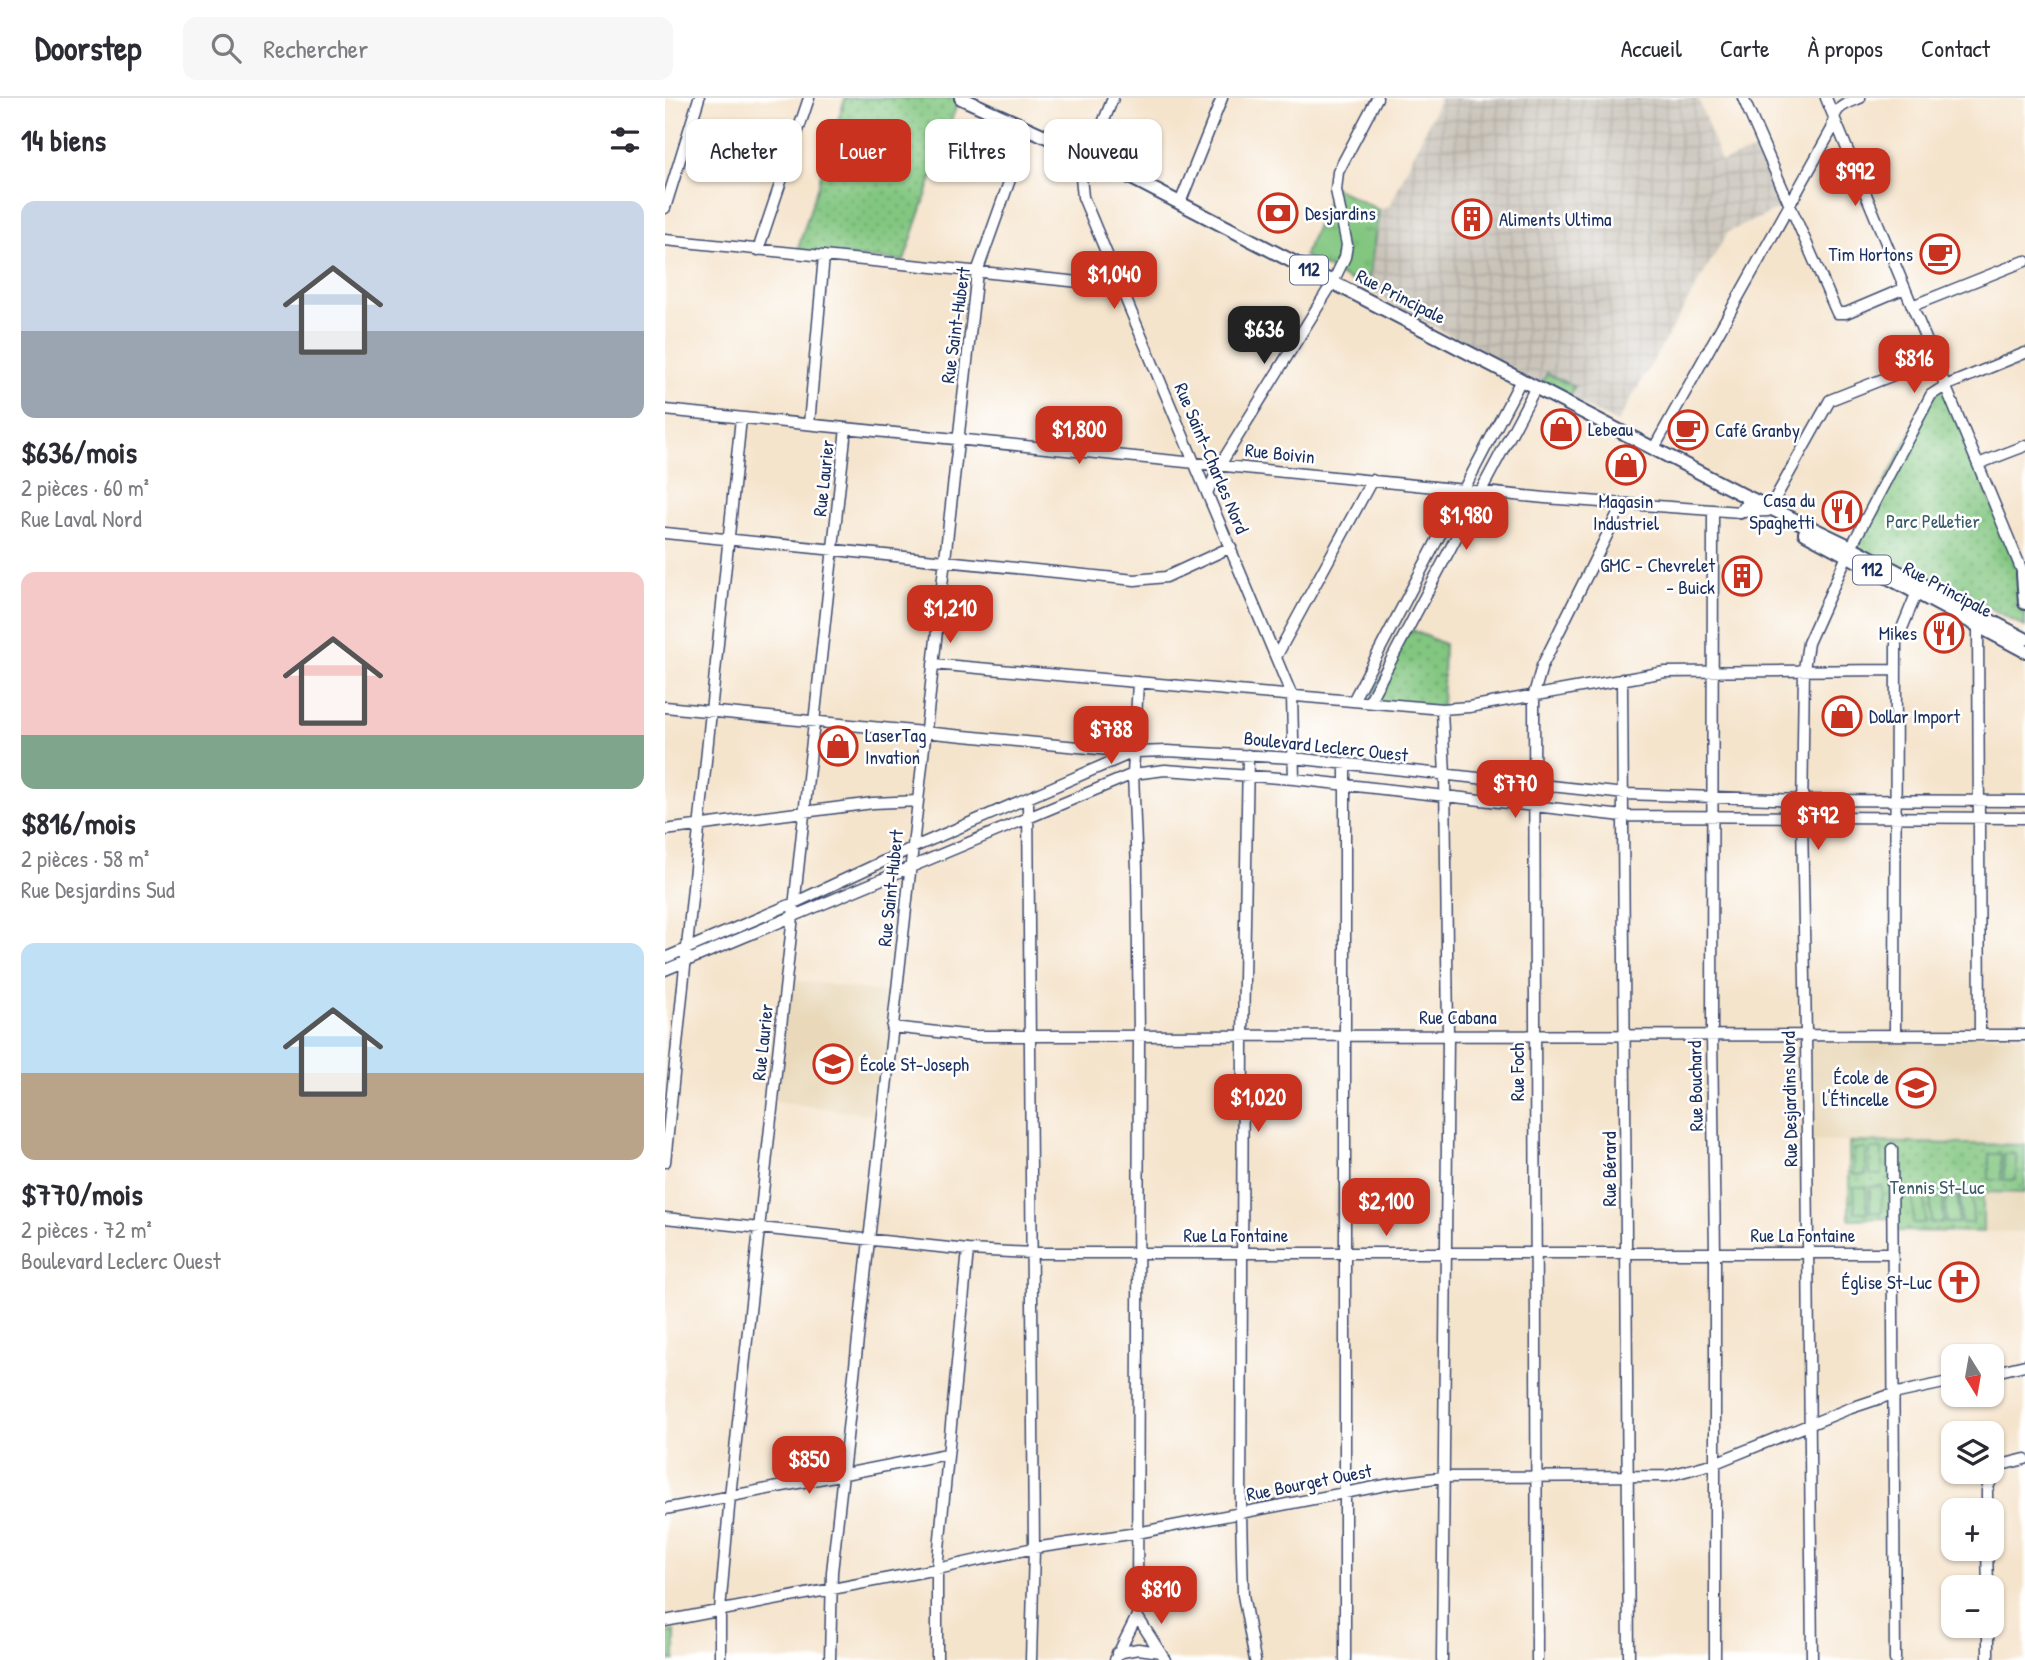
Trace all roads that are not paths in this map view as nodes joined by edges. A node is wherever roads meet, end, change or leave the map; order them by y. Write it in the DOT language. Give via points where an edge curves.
graph roads {
  1 [pos="699,98"];
  2 [pos="809,98"];
  3 [pos="961,98"];
  4 [pos="1113,98"];
  5 [pos="1222,98"];
  6 [pos="1377,98"];
  7 [pos="1743,98"];
  8 [pos="1826,98"];
  9 [pos="1860,98"];
  10 [pos="1833,116"];
  11 [pos="1006,119"];
  12 [pos="1105,119"];
  13 [pos="1009,182"];
  14 [pos="1081,182"];
  15 [pos="1139,182"];
  16 [pos="1180,203"];
  17 [pos="1790,203"];
  18 [pos="665,208"];
  19 [pos="665,240"];
  20 [pos="758,250"];
  21 [pos="824,256"];
  22 [pos="2025,261"];
  23 [pos="977,272"];
  24 [pos="1333,282"];
  25 [pos="1119,286"];
  26 [pos="1905,288"];
  27 [pos="1912,306"];
  28 [pos="2025,353"];
  29 [pos="1934,359"];
  30 [pos="1521,380"];
  31 [pos="1945,386"];
  32 [pos="1536,387"];
  33 [pos="665,410"];
  34 [pos="741,418"];
  35 [pos="809,424"];
  36 [pos="1497,427"];
  37 [pos="846,428"];
  38 [pos="1511,434"];
  39 [pos="958,438"];
  40 [pos="2025,446"];
  41 [pos="1654,448"];
  42 [pos="1196,463"];
  43 [pos="1978,464"];
  44 [pos="1220,465"];
  45 [pos="1372,480"];
  46 [pos="1464,489"];
  47 [pos="1208,491"];
  48 [pos="1481,491"];
  49 [pos="1745,496"];
  50 [pos="1622,505"];
  51 [pos="1769,509"];
  52 [pos="1713,512"];
  53 [pos="1740,512"];
  54 [pos="665,533"];
  55 [pos="730,539"];
  56 [pos="2025,542"];
  57 [pos="1436,543"];
  58 [pos="1231,547"];
  59 [pos="2012,547"];
  60 [pos="833,549"];
  61 [pos="1450,549"];
  62 [pos="1849,551"];
  63 [pos="944,561"];
  64 [pos="2024,576"];
  65 [pos="1919,589"];
  66 [pos="1410,592"];
  67 [pos="1423,600"];
  68 [pos="2025,603"];
  69 [pos="1977,627"];
  70 [pos="1389,632"];
  71 [pos="2022,636"];
  72 [pos="1402,639"];
  73 [pos="2025,651"];
  74 [pos="1276,657"];
  75 [pos="933,664"];
  76 [pos="1804,669"];
  77 [pos="1895,670"];
  78 [pos="1713,671"];
  79 [pos="1622,678"];
  80 [pos="1138,682"];
  81 [pos="1534,694"];
  82 [pos="1292,696"];
  83 [pos="1353,701"];
  84 [pos="1369,702"];
  85 [pos="665,707"];
  86 [pos="1442,709"];
  87 [pos="712,712"];
  88 [pos="814,722"];
  89 [pos="925,733"];
  90 [pos="1090,749"];
  91 [pos="1134,752"];
  92 [pos="1248,755"];
  93 [pos="1293,758"];
  94 [pos="1345,764"];
  95 [pos="1094,770"];
  96 [pos="1133,774"];
  97 [pos="1247,775"];
  98 [pos="1445,776"];
  99 [pos="1294,779"];
  100 [pos="1535,784"];
  101 [pos="1344,785"];
  102 [pos="1625,794"];
  103 [pos="1445,796"];
  104 [pos="1713,797"];
  105 [pos="1028,799"];
  106 [pos="1803,800"];
  107 [pos="1896,800"];
  108 [pos="1979,800"];
  109 [pos="918,801"];
  110 [pos="2025,801"];
  111 [pos="1535,807"];
  112 [pos="804,811"];
  113 [pos="1623,816"];
  114 [pos="1029,818"];
  115 [pos="1712,818"];
  116 [pos="1802,818"];
  117 [pos="1896,818"];
  118 [pos="1979,818"];
  119 [pos="2025,818"];
  120 [pos="700,825"];
  121 [pos="665,830"];
  122 [pos="912,848"];
  123 [pos="910,869"];
  124 [pos="794,903"];
  125 [pos="793,917"];
  126 [pos="687,948"];
  127 [pos="665,958"];
  128 [pos="686,962"];
  129 [pos="665,970"];
  130 [pos="892,1027"];
  131 [pos="1030,1035"];
  132 [pos="1139,1035"];
  133 [pos="1243,1035"];
  134 [pos="1343,1035"];
  135 [pos="1448,1035"];
  136 [pos="1535,1035"];
  137 [pos="1625,1035"];
  138 [pos="1712,1035"];
  139 [pos="1807,1035"];
  140 [pos="1895,1035"];
  141 [pos="1980,1035"];
  142 [pos="2025,1035"];
  143 [pos="1892,1149"];
  144 [pos="665,1162"];
  145 [pos="665,1218"];
  146 [pos="759,1227"];
  147 [pos="869,1240"];
  148 [pos="968,1250"];
  149 [pos="1032,1253"];
  150 [pos="1138,1253"];
  151 [pos="1243,1253"];
  152 [pos="1345,1253"];
  153 [pos="1445,1253"];
  154 [pos="1535,1253"];
  155 [pos="1627,1253"];
  156 [pos="1715,1253"];
  157 [pos="1808,1253"];
  158 [pos="1893,1253"];
  159 [pos="2025,1365"];
  160 [pos="2004,1370"];
  161 [pos="1941,1384"];
  162 [pos="1893,1394"];
  163 [pos="1810,1423"];
  164 [pos="947,1454"];
  165 [pos="2025,1460"];
  166 [pos="1715,1463"];
  167 [pos="842,1474"];
  168 [pos="1536,1475"];
  169 [pos="1628,1476"];
  170 [pos="1443,1477"];
  171 [pos="1344,1492"];
  172 [pos="730,1496"];
  173 [pos="1987,1498"];
  174 [pos="665,1509"];
  175 [pos="1241,1513"];
  176 [pos="1137,1533"];
  177 [pos="1034,1548"];
  178 [pos="937,1569"];
  179 [pos="830,1588"];
  180 [pos="719,1610"];
  181 [pos="1137,1616"];
  182 [pos="665,1621"];
  183 [pos="1988,1638"];
  184 [pos="1162,1656"];
  185 [pos="1116,1657"];
  186 [pos="720,1660"];
  187 [pos="830,1660"];
  188 [pos="937,1660"];
  189 [pos="1031,1660"];
  190 [pos="1255,1660"];
  191 [pos="1345,1660"];
  192 [pos="1442,1660"];
  193 [pos="1537,1660"];
  194 [pos="1629,1660"];
  195 [pos="1715,1660"];
  196 [pos="1812,1660"];
  197 [pos="1895,1660"];
  198 [pos="1988,1660"];
  1 -- 18 [label="street"];
  2 -- 20 [label="street"];
  3 -- 11 [label="main road, Rue Principale / 112"];
  4 -- 12 [label="street, Rue Saint-Charles Nord"];
  5 -- 16 [label="street"];
  6 -- 24 [label="street" via="1338,172 1336,190 1346,245"];
  7 -- 17 [label="street"];
  8 -- 10 [label="street"];
  9 -- 10 [label="street" via="1840,107"];
  10 -- 17 [label="street" via="1832,129"];
  10 -- 26 [label="street"];
  13 -- 23 [label="street, Rue Saint-Hubert"];
  14 -- 25 [label="street, Rue Saint-Charles Nord" via="1083,197"];
  15 -- 16 [label="main road, Rue Principale / 112"];
  16 -- 24 [label="main road, Rue Principale / 112"];
  17 -- 26 [label="street" via="1837,313"];
  17 -- 41 [label="street"];
  19 -- 20 [label="street"];
  20 -- 21 [label="street"];
  21 -- 23 [label="street"];
  21 -- 35 [label="street"];
  22 -- 27 [label="street"];
  23 -- 25 [label="street"];
  23 -- 39 [label="street, Rue Saint-Hubert"];
  24 -- 30 [label="main road, Rue Principale / 112"];
  24 -- 44 [label="street"];
  25 -- 42 [label="street, Rue Saint-Charles Nord"];
  26 -- 27 [label="street"];
  27 -- 29 [label="street"];
  28 -- 31 [label="street"];
  29 -- 31 [label="street"];
  29 -- 51 [label="street" via="1830,400"];
  30 -- 32 [label="main road, Rue Principale / 112"];
  30 -- 36 [label="street"];
  31 -- 43 [label="street"];
  31 -- 62 [label="street, Rue Desjardins Nord" via="1931,395"];
  32 -- 38 [label="street"];
  32 -- 41 [label="main road, Rue Principale / 112"];
  33 -- 34 [label="street, Rue Boivin"];
  34 -- 35 [label="street, Rue Boivin"];
  34 -- 55 [label="street"];
  35 -- 37 [label="street, Rue Boivin"];
  36 -- 38 [label="street"];
  36 -- 46 [label="street"];
  37 -- 39 [label="street, Rue Boivin"];
  37 -- 60 [label="street, Rue Laurier"];
  38 -- 48 [label="street"];
  39 -- 42 [label="street, Rue Boivin"];
  39 -- 63 [label="street, Rue Saint-Hubert"];
  40 -- 43 [label="street"];
  41 -- 49 [label="main road, Rue Principale / 112"];
  42 -- 44 [label="street, Rue Boivin"];
  42 -- 47 [label="street, Rue Saint-Charles Nord"];
  43 -- 59 [label="street"];
  44 -- 45 [label="street, Rue Boivin"];
  44 -- 47 [label="street"];
  45 -- 46 [label="street, Rue Boivin"];
  45 -- 74 [label="street"];
  46 -- 48 [label="street, Rue Boivin"];
  46 -- 57 [label="street"];
  47 -- 58 [label="street, Rue Saint-Charles Nord"];
  48 -- 50 [label="street, Rue Boivin"];
  48 -- 61 [label="street"];
  49 -- 51 [label="main road, Rue Principale / 112"];
  49 -- 53 [label="main road" via="1749,504"];
  50 -- 52 [label="street, Rue Boivin"];
  50 -- 81 [label="street, Rue Foch" via="1542,666"];
  51 -- 53 [label="street, Rue Boivin"];
  51 -- 62 [label="main road, Rue Principale / 112"];
  52 -- 53 [label="street, Rue Boivin"];
  52 -- 78 [label="street, Rue Bouchard"];
  54 -- 55 [label="street"];
  55 -- 60 [label="street"];
  55 -- 87 [label="street"];
  56 -- 59 [label="street"];
  57 -- 61 [label="street"];
  57 -- 66 [label="street"];
  58 -- 63 [label="street" via="1150,580"];
  58 -- 74 [label="street, Rue Saint-Charles Nord"];
  59 -- 64 [label="street"];
  60 -- 63 [label="street"];
  60 -- 88 [label="street, Rue Laurier"];
  61 -- 67 [label="street"];
  62 -- 65 [label="main road, Rue Principale / 112"];
  62 -- 76 [label="street, Rue Desjardins Nord" via="1808,643"];
  63 -- 75 [label="street, Rue Saint-Hubert"];
  64 -- 68 [label="main road"];
  65 -- 69 [label="main road, Rue Principale / 112"];
  65 -- 71 [label="main road, Rue Principale / 112"];
  65 -- 77 [label="street" via="1896,643"];
  66 -- 67 [label="street"];
  66 -- 70 [label="street"];
  67 -- 72 [label="street"];
  69 -- 73 [label="main road, Rue Principale / 112"];
  69 -- 108 [label="street"];
  70 -- 72 [label="street"];
  70 -- 83 [label="street"];
  72 -- 84 [label="street"];
  74 -- 82 [label="street, Rue Saint-Charles Nord"];
  75 -- 80 [label="street"];
  75 -- 89 [label="street, Rue Saint-Hubert"];
  76 -- 77 [label="street"];
  76 -- 78 [label="street"];
  76 -- 106 [label="street, Rue Desjardins Nord"];
  77 -- 107 [label="street"];
  78 -- 79 [label="street"];
  78 -- 104 [label="street, Rue Bouchard"];
  79 -- 81 [label="street"];
  79 -- 102 [label="street, Rue Bérard"];
  80 -- 82 [label="street"];
  80 -- 91 [label="street"];
  81 -- 86 [label="street"];
  81 -- 100 [label="street, Rue Foch"];
  82 -- 83 [label="street"];
  82 -- 93 [label="street, Rue Saint-Charles Nord"];
  83 -- 84 [label="street"];
  84 -- 86 [label="street"];
  85 -- 87 [label="street"];
  86 -- 98 [label="street"];
  87 -- 88 [label="street"];
  87 -- 120 [label="street"];
  88 -- 89 [label="street"];
  88 -- 112 [label="street, Rue Laurier"];
  89 -- 90 [label="street"];
  89 -- 109 [label="street, Rue Saint-Hubert"];
  90 -- 91 [label="street"];
  90 -- 95 [label="street" via="1100,759"];
  91 -- 92 [label="street, Boulevard Leclerc Ouest"];
  91 -- 95 [label="street, Boulevard Leclerc Ouest"];
  91 -- 96 [label="street"];
  92 -- 93 [label="street, Boulevard Leclerc Ouest"];
  92 -- 97 [label="street"];
  93 -- 94 [label="street, Boulevard Leclerc Ouest"];
  93 -- 99 [label="street, Rue Saint-Charles Nord"];
  94 -- 98 [label="street, Boulevard Leclerc Ouest"];
  94 -- 101 [label="street"];
  95 -- 105 [label="street, Boulevard Leclerc Ouest"];
  96 -- 97 [label="street, Boulevard Leclerc Ouest" via="1165,770"];
  96 -- 114 [label="street, Boulevard Leclerc Ouest"];
  96 -- 132 [label="street"];
  97 -- 99 [label="street, Boulevard Leclerc Ouest"];
  97 -- 133 [label="street"];
  98 -- 100 [label="street, Boulevard Leclerc Ouest"];
  98 -- 103 [label="street"];
  99 -- 101 [label="street, Boulevard Leclerc Ouest"];
  100 -- 102 [label="street, Boulevard Leclerc Ouest"];
  100 -- 111 [label="street, Rue Foch"];
  101 -- 103 [label="street, Boulevard Leclerc Ouest"];
  101 -- 134 [label="street"];
  102 -- 104 [label="street, Boulevard Leclerc Ouest"];
  102 -- 113 [label="street, Rue Bérard"];
  103 -- 111 [label="street, Boulevard Leclerc Ouest"];
  103 -- 135 [label="street"];
  104 -- 106 [label="street, Boulevard Leclerc Ouest"];
  104 -- 115 [label="street, Rue Bouchard"];
  105 -- 114 [label="street"];
  105 -- 122 [label="street, Boulevard Leclerc Ouest"];
  106 -- 107 [label="street, Boulevard Leclerc Ouest"];
  106 -- 116 [label="street, Rue Desjardins Nord"];
  107 -- 108 [label="street, Boulevard Leclerc Ouest"];
  107 -- 117 [label="street"];
  108 -- 110 [label="street, Boulevard Leclerc Ouest"];
  108 -- 118 [label="street"];
  109 -- 112 [label="street"];
  109 -- 122 [label="street, Rue Saint-Hubert"];
  111 -- 113 [label="street, Boulevard Leclerc Ouest"];
  111 -- 136 [label="street, Rue Foch"];
  112 -- 120 [label="street"];
  112 -- 124 [label="street, Rue Laurier"];
  113 -- 115 [label="street, Boulevard Leclerc Ouest"];
  113 -- 137 [label="street, Rue Bérard"];
  114 -- 123 [label="street, Boulevard Leclerc Ouest"];
  114 -- 131 [label="street"];
  115 -- 116 [label="street, Boulevard Leclerc Ouest"];
  115 -- 138 [label="street, Rue Bouchard"];
  116 -- 117 [label="street, Boulevard Leclerc Ouest"];
  116 -- 139 [label="street, Rue Desjardins Nord"];
  117 -- 118 [label="street, Boulevard Leclerc Ouest"];
  117 -- 140 [label="street"];
  118 -- 119 [label="street, Boulevard Leclerc Ouest"];
  118 -- 141 [label="street"];
  120 -- 121 [label="street"];
  120 -- 126 [label="street"];
  122 -- 123 [label="street, Rue Saint-Hubert"];
  122 -- 124 [label="street, Boulevard Leclerc Ouest"];
  123 -- 125 [label="street, Boulevard Leclerc Ouest"];
  123 -- 130 [label="street, Rue Saint-Hubert"];
  124 -- 125 [label="street, Rue Laurier"];
  124 -- 126 [label="street, Boulevard Leclerc Ouest"];
  125 -- 128 [label="street, Boulevard Leclerc Ouest"];
  125 -- 146 [label="street, Rue Laurier"];
  126 -- 127 [label="street, Boulevard Leclerc Ouest"];
  126 -- 128 [label="street"];
  128 -- 129 [label="street, Boulevard Leclerc Ouest"];
  128 -- 144 [label="street"];
  130 -- 131 [label="street, Rue Cabana" via="974,1036"];
  130 -- 147 [label="street, Rue Saint-Hubert"];
  131 -- 132 [label="street, Rue Cabana"];
  131 -- 149 [label="street"];
  132 -- 133 [label="street, Rue Cabana"];
  132 -- 150 [label="street"];
  133 -- 134 [label="street, Rue Cabana"];
  133 -- 151 [label="street"];
  134 -- 135 [label="street, Rue Cabana"];
  134 -- 152 [label="street"];
  135 -- 136 [label="street, Rue Cabana"];
  135 -- 153 [label="street"];
  136 -- 137 [label="street, Rue Cabana"];
  136 -- 154 [label="street, Rue Foch"];
  137 -- 138 [label="street, Rue Cabana"];
  137 -- 155 [label="street, Rue Bérard"];
  138 -- 139 [label="street, Rue Cabana"];
  138 -- 156 [label="street, Rue Bouchard"];
  139 -- 140 [label="street, Rue Cabana"];
  139 -- 157 [label="street, Rue Desjardins Nord"];
  140 -- 141 [label="street, Rue Cabana"];
  141 -- 142 [label="street, Rue Cabana"];
  143 -- 158 [label="street"];
  145 -- 146 [label="street, Rue La Fontaine"];
  146 -- 147 [label="street, Rue La Fontaine"];
  146 -- 172 [label="street, Rue Laurier"];
  147 -- 148 [label="street, Rue La Fontaine"];
  147 -- 167 [label="street, Rue Saint-Hubert"];
  148 -- 149 [label="street, Rue La Fontaine"];
  148 -- 164 [label="street"];
  149 -- 150 [label="street, Rue La Fontaine"];
  149 -- 177 [label="street"];
  150 -- 151 [label="street, Rue La Fontaine"];
  150 -- 176 [label="street"];
  151 -- 152 [label="street, Rue La Fontaine"];
  151 -- 175 [label="street"];
  152 -- 153 [label="street, Rue La Fontaine"];
  152 -- 171 [label="street"];
  153 -- 154 [label="street, Rue La Fontaine"];
  153 -- 170 [label="street"];
  154 -- 155 [label="street, Rue La Fontaine"];
  154 -- 168 [label="street, Rue Foch"];
  155 -- 156 [label="street, Rue La Fontaine"];
  155 -- 169 [label="street, Rue Bérard"];
  156 -- 157 [label="street, Rue La Fontaine"];
  156 -- 166 [label="street, Rue Bouchard"];
  157 -- 158 [label="street, Rue La Fontaine"];
  157 -- 163 [label="street, Rue Desjardins Nord"];
  158 -- 162 [label="street"];
  159 -- 160 [label="street"];
  161 -- 162 [label="street, Rue Bourget Ouest"];
  162 -- 163 [label="street, Rue Bourget Ouest"];
  162 -- 197 [label="street"];
  163 -- 166 [label="street, Rue Bourget Ouest"];
  163 -- 196 [label="street, Rue Desjardins Nord"];
  164 -- 167 [label="street"];
  164 -- 178 [label="street"];
  165 -- 173 [label="street" via="1997,1466"];
  166 -- 169 [label="street, Rue Bourget Ouest" via="1667,1476"];
  166 -- 195 [label="street, Rue Bouchard"];
  167 -- 172 [label="street"];
  167 -- 179 [label="street, Rue Saint-Hubert"];
  168 -- 169 [label="street, Rue Bourget Ouest"];
  168 -- 170 [label="street, Rue Bourget Ouest"];
  168 -- 193 [label="street, Rue Foch"];
  169 -- 194 [label="street, Rue Bérard"];
  170 -- 171 [label="street, Rue Bourget Ouest"];
  170 -- 192 [label="street"];
  171 -- 175 [label="street, Rue Bourget Ouest"];
  171 -- 191 [label="street"];
  172 -- 174 [label="street"];
  172 -- 180 [label="street, Rue Laurier"];
  175 -- 176 [label="street, Rue Bourget Ouest"];
  175 -- 190 [label="street" via="1243,1595"];
  176 -- 177 [label="street, Rue Bourget Ouest"];
  176 -- 181 [label="street"];
  177 -- 178 [label="street, Rue Bourget Ouest"];
  177 -- 189 [label="street"];
  178 -- 179 [label="street, Rue Bourget Ouest"];
  178 -- 188 [label="street"];
  179 -- 180 [label="street, Rue Bourget Ouest"];
  179 -- 187 [label="street, Rue Saint-Hubert"];
  180 -- 182 [label="street, Rue Bourget Ouest"];
  180 -- 186 [label="street, Rue Laurier"];
  181 -- 184 [label="street"];
  181 -- 185 [label="street"];
  183 -- 198 [label="street"];
  184 -- 185 [label="street" via="1138,1649"];
}
